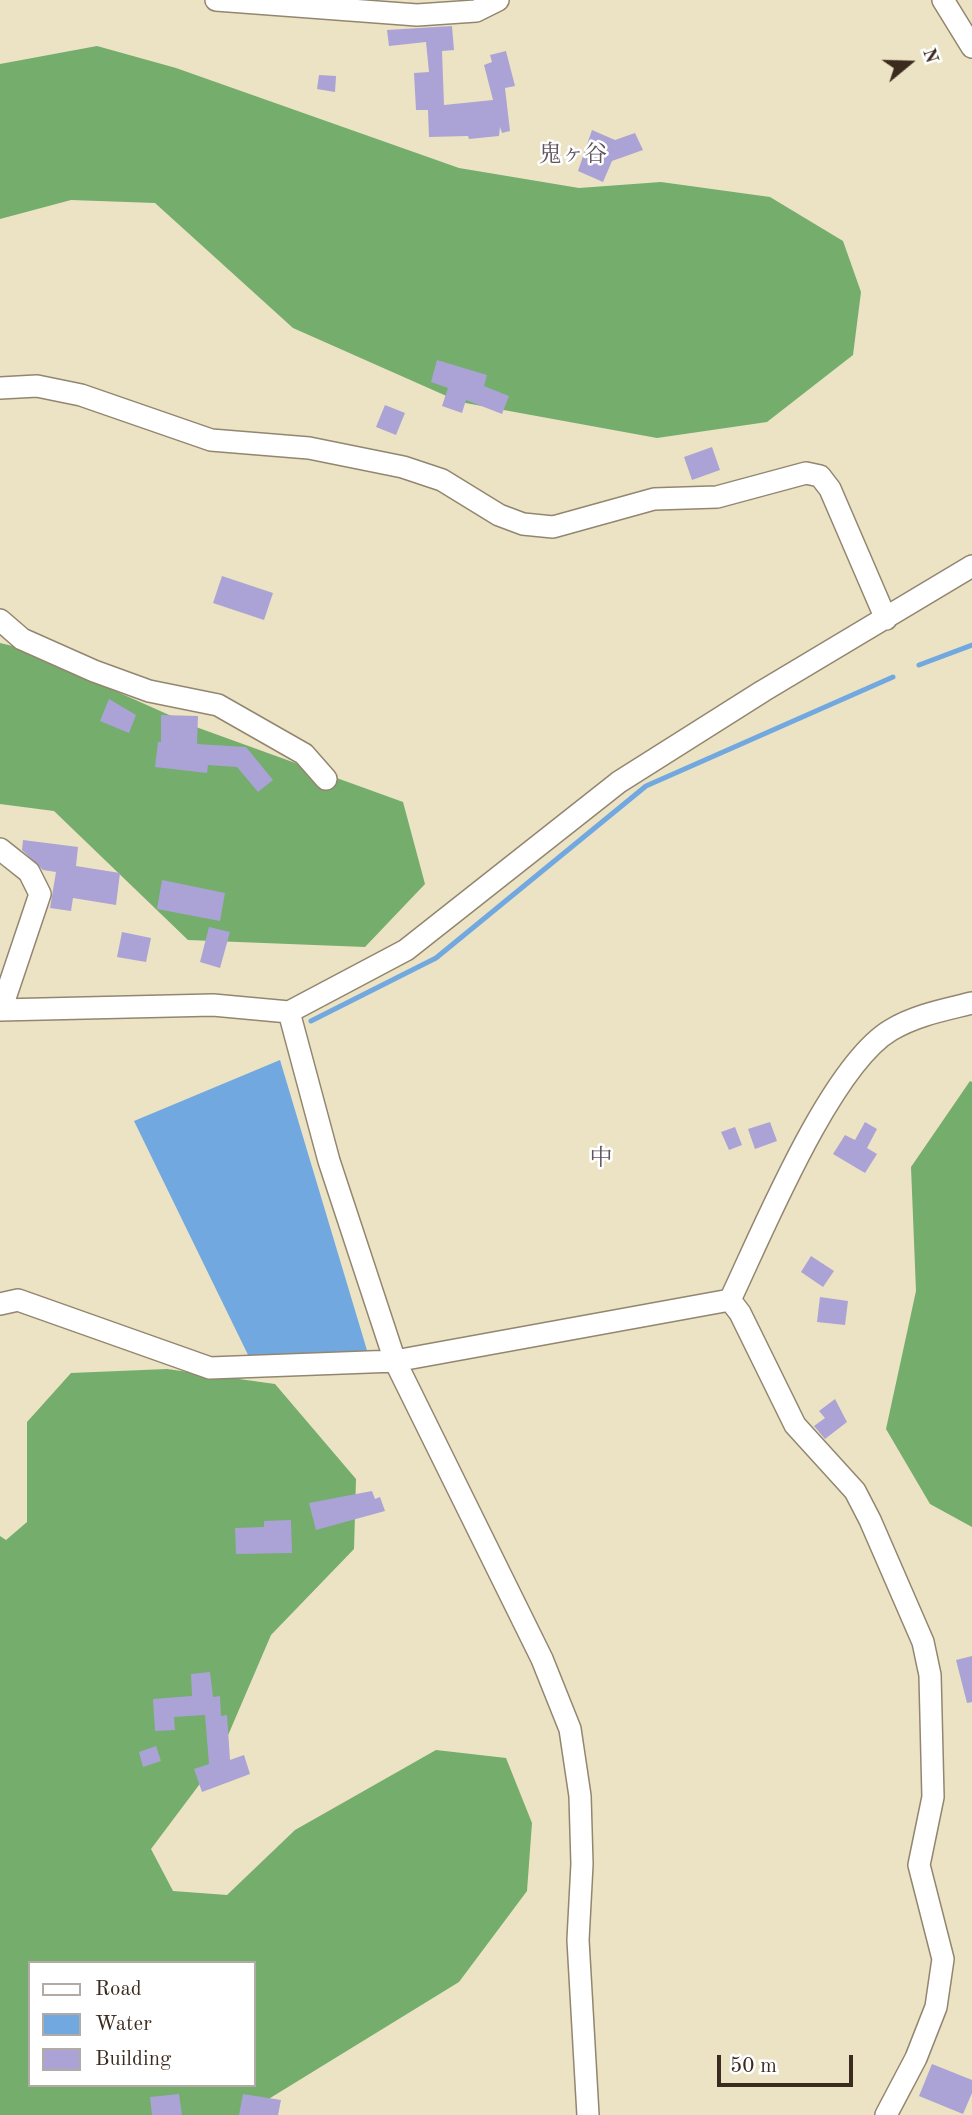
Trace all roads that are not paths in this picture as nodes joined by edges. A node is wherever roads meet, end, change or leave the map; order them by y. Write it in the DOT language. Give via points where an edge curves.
graph roads {
  1 [pos="216,0"];
  2 [pos="498,0"];
  3 [pos="943,0"];
  4 [pos="972,47"];
  5 [pos="0,388"];
  6 [pos="972,566"];
  7 [pos="886,619"];
  8 [pos="0,620"];
  9 [pos="326,779"];
  10 [pos="0,849"];
  11 [pos="972,1003"];
  12 [pos="0,1010"];
  13 [pos="289,1012"];
  14 [pos="730,1300"];
  15 [pos="0,1304"];
  16 [pos="395,1362"];
  17 [pos="588,2115"];
  18 [pos="886,2115"];
  1 -- 2 [label="street" via="417,15 476,11"];
  3 -- 4 [label="street"];
  5 -- 7 [label="street" via="37,386 81,395 211,440 309,448 403,467 442,480 499,515 523,524 553,527 654,499 717,497 806,473 820,476 830,489"];
  6 -- 7 [label="street"];
  7 -- 13 [label="street" via="619,782 406,950"];
  8 -- 9 [label="street" via="22,639 94,671 149,691 218,705 304,754"];
  10 -- 12 [label="street" via="29,872 40,894"];
  11 -- 14 [label="street" via="926,1014 889,1031 844,1077 786,1180"];
  12 -- 13 [label="street" via="214,1005"];
  13 -- 16 [label="street" via="329,1161"];
  14 -- 16 [label="street"];
  14 -- 18 [label="street" via="795,1425 855,1491 923,1642 930,1675 933,1797 919,1865 943,1959 936,2007"];
  15 -- 16 [label="street" via="18,1300 210,1368"];
  16 -- 17 [label="street" via="542,1659 570,1729 580,1796 578,1940"];
}
